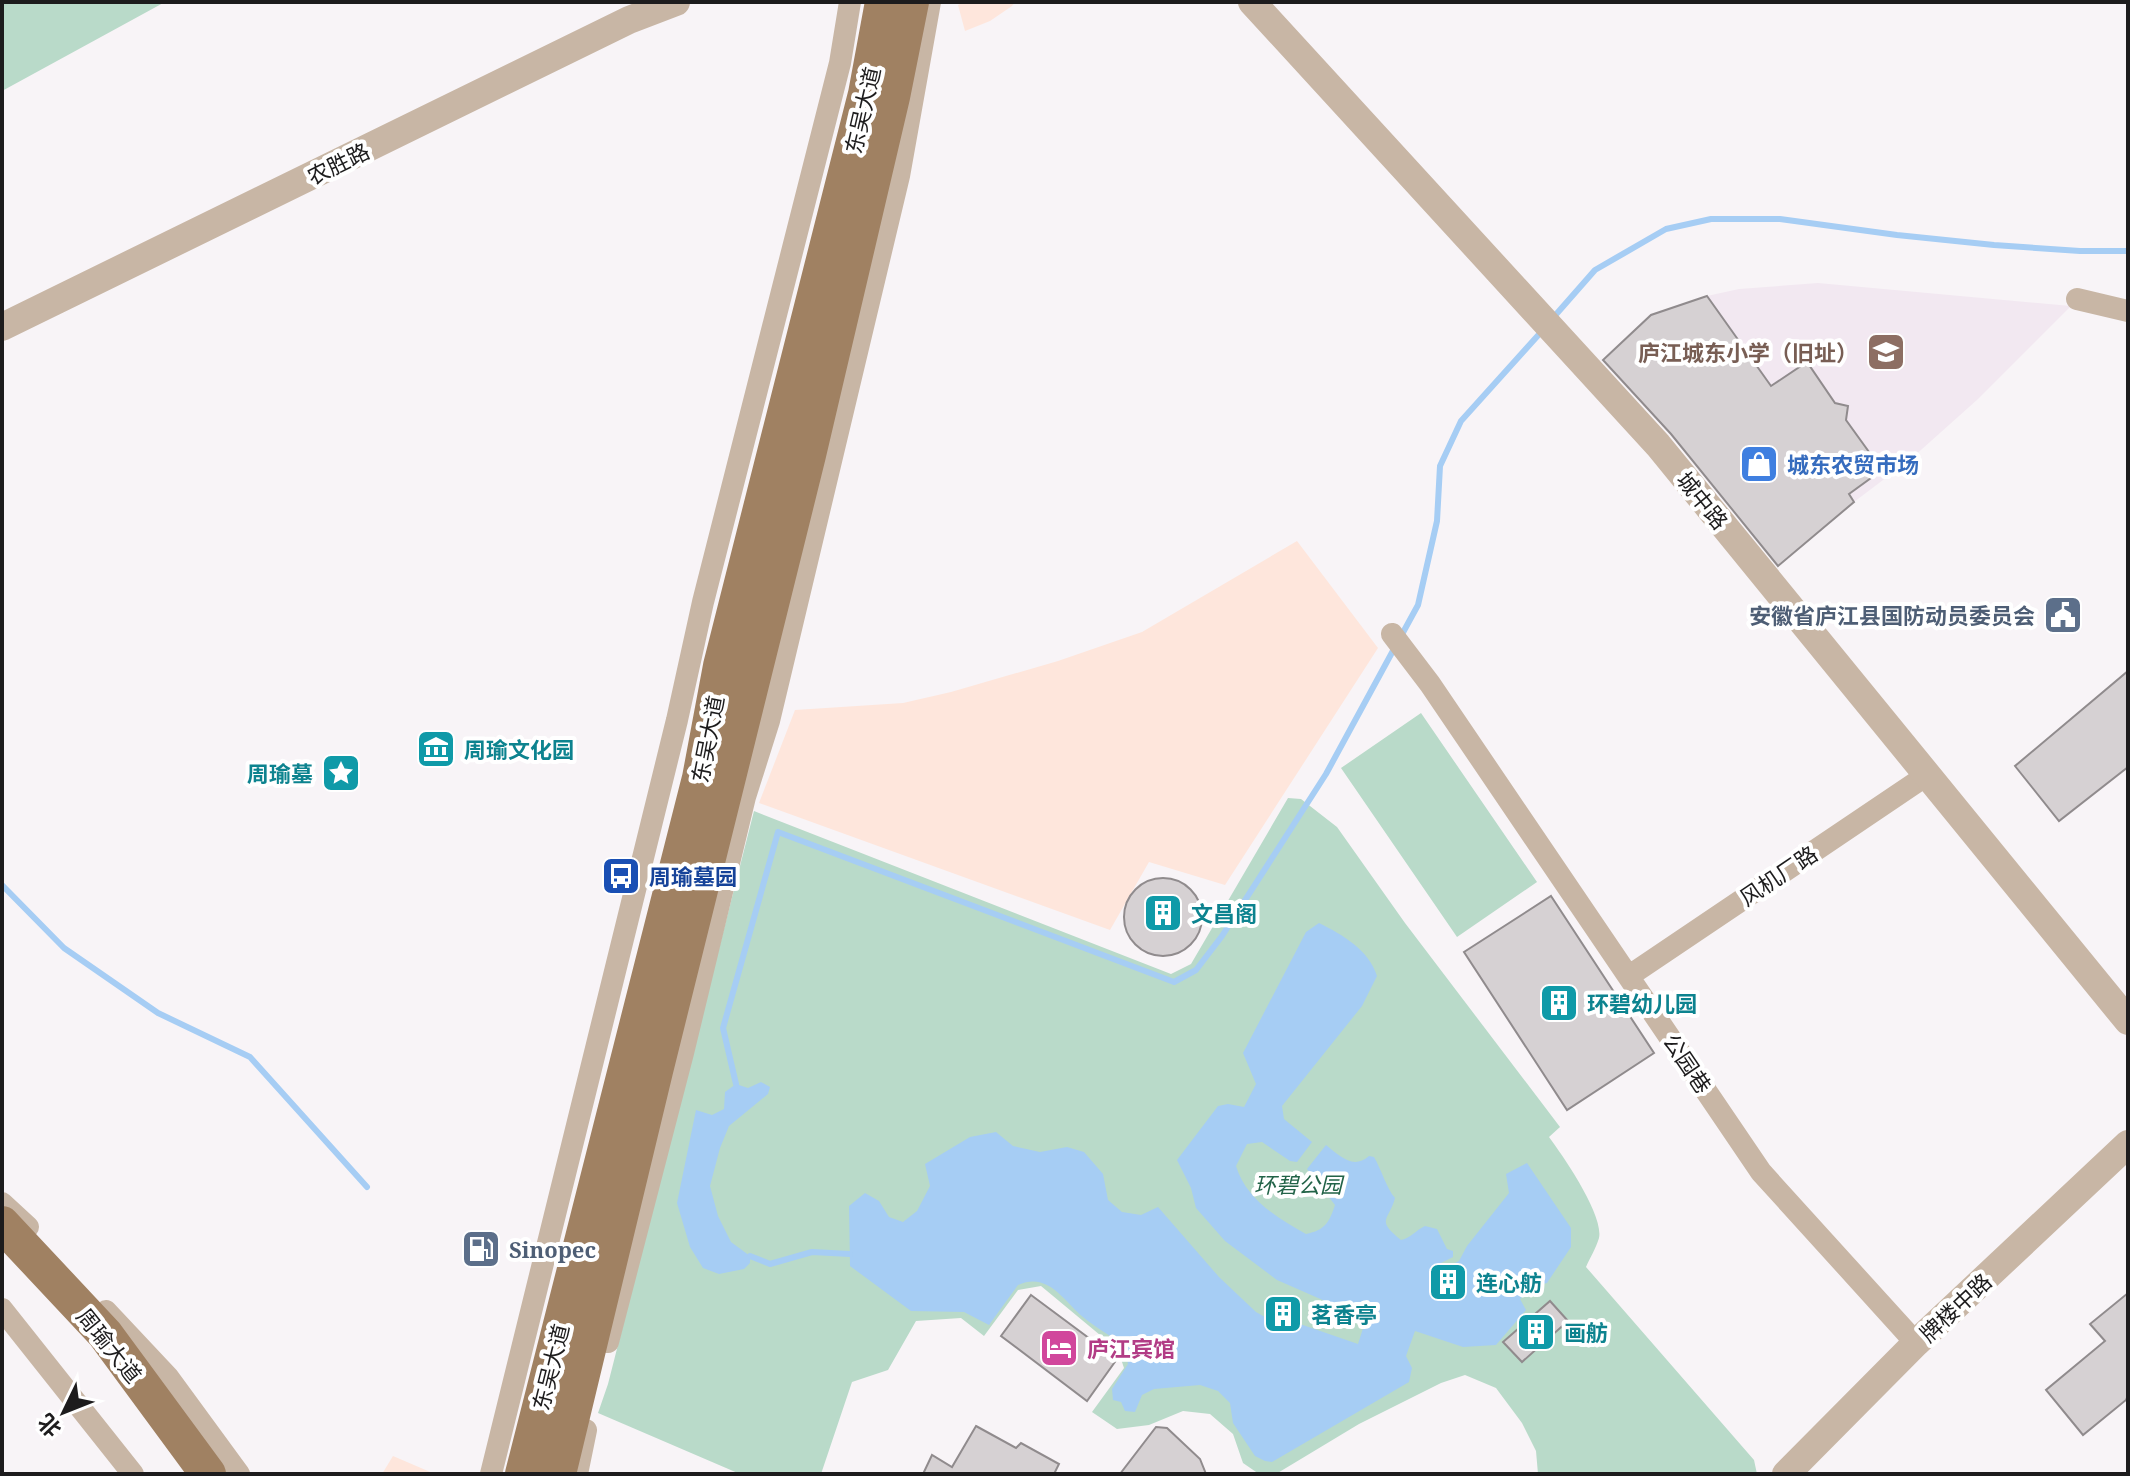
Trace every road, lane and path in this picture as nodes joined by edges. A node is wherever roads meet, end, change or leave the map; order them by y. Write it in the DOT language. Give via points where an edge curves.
graph roads {
  1 [pos="676,2"];
  2 [pos="850,2"];
  3 [pos="1252,2"];
  4 [pos="903,5"];
  5 [pos="2077,299"];
  6 [pos="2128,311"];
  7 [pos="2,327"];
  8 [pos="1392,634"];
  9 [pos="1927,775"];
  10 [pos="1629,976"];
  11 [pos="2128,1021"];
  12 [pos="2128,1144"];
  13 [pos="2,1203"];
  14 [pos="2,1224"];
  15 [pos="2,1259"];
  16 [pos="2,1309"];
  17 [pos="1916,1343"];
  18 [pos="133,1474"];
  19 [pos="182,1474"];
  20 [pos="208,1474"];
  21 [pos="239,1474"];
  22 [pos="491,1474"];
  23 [pos="523,1474"];
  24 [pos="558,1474"];
  25 [pos="577,1474"];
  26 [pos="1786,1474"];
  1 -- 7 [label="street, 农胜路" via="629,20"];
  2 -- 22 [label="street" via="840,63"];
  3 -- 9 [label="street, 城中路" via="1658,445"];
  4 -- 23 [label="main road, 东吴大道" via="866,94"];
  4 -- 24 [label="main road, 东吴大道" via="892,97"];
  4 -- 25 [label="street" via="899,176 769,721 745,797"];
  5 -- 6 [label="street"];
  8 -- 10 [label="street, 公园巷"];
  9 -- 10 [label="street, 风机厂路"];
  9 -- 11 [label="street, 城中路"];
  10 -- 17 [label="street, 公园巷" via="1761,1172"];
  12 -- 17 [label="street, 牌楼中路"];
  13 -- 21 [label="street" via="168,1377"];
  14 -- 20 [label="main road, 周瑜大道" via="105,1334"];
  15 -- 19 [label="main road, 周瑜大道" via="94,1354"];
  16 -- 18 [label="street"];
  17 -- 26 [label="street, 牌楼中路"];
}
